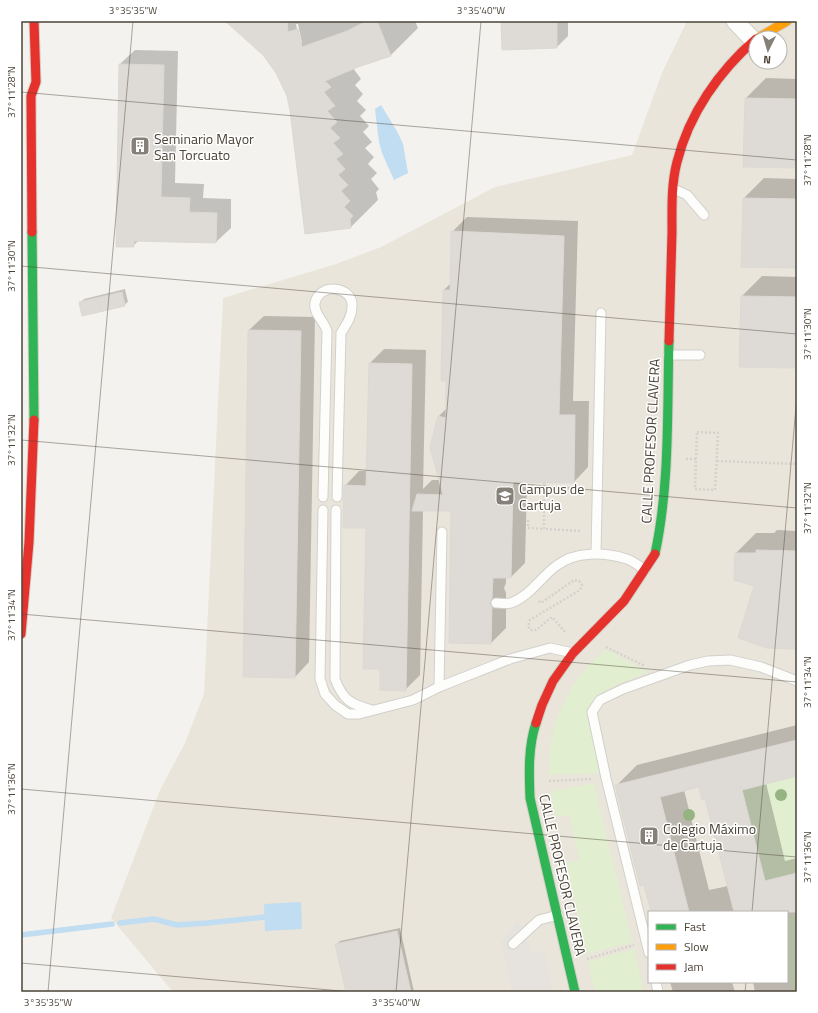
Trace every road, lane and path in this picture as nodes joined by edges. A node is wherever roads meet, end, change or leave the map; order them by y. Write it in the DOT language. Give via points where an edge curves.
graph roads {
  1 [pos="34,21"];
  2 [pos="734,21"];
  3 [pos="786,21"];
  4 [pos="771,30"];
  5 [pos="748,32"];
  6 [pos="748,47"];
  7 [pos="26,82"];
  8 [pos="31,96"];
  9 [pos="673,189"];
  10 [pos="704,215"];
  11 [pos="21,305"];
  12 [pos="33,306"];
  13 [pos="601,313"];
  14 [pos="668,355"];
  15 [pos="700,355"];
  16 [pos="682,458"];
  17 [pos="696,459"];
  18 [pos="717,461"];
  19 [pos="797,464"];
  20 [pos="544,483"];
  21 [pos="323,497"];
  22 [pos="337,497"];
  23 [pos="323,510"];
  24 [pos="336,510"];
  25 [pos="528,520"];
  26 [pos="544,529"];
  27 [pos="442,532"];
  28 [pos="587,532"];
  29 [pos="596,553"];
  30 [pos="645,570"];
  31 [pos="538,601"];
  32 [pos="496,603"];
  33 [pos="533,630"];
  34 [pos="566,632"];
  35 [pos="21,634"];
  36 [pos="535,634"];
  37 [pos="602,645"];
  38 [pos="573,653"];
  39 [pos="661,674"];
  40 [pos="797,681"];
  41 [pos="439,687"];
  42 [pos="372,710"];
  43 [pos="606,778"];
  44 [pos="546,781"];
  45 [pos="558,915"];
  46 [pos="646,941"];
  47 [pos="513,944"];
  48 [pos="648,950"];
  49 [pos="584,960"];
  50 [pos="575,992"];
  1 -- 8 [label="street" via="36,82"];
  2 -- 5 [label="street"];
  3 -- 4 [label="street, CALLE PROFESOR CLAVERA"];
  6 -- 9 [label="street, CALLE PROFESOR CLAVERA" via="708,91 697,111 678,160"];
  7 -- 8 [label="street"];
  8 -- 12 [label="street"];
  9 -- 10 [label="lane" via="687,195"];
  9 -- 14 [label="street, CALLE PROFESOR CLAVERA"];
  11 -- 12 [label="lane"];
  12 -- 35 [label="street" via="34,426"];
  13 -- 29 [label="lane"];
  14 -- 15 [label="lane"];
  14 -- 30 [label="street, CALLE PROFESOR CLAVERA" via="662,514 654,556"];
  16 -- 17 [label="path"];
  17 -- 18 [label="path" via="697,432 718,433"];
  17 -- 18 [label="path" via="695,489 715,490"];
  18 -- 19 [label="path"];
  20 -- 26 [label="path"];
  21 -- 22 [label="lane" via="327,330 315,311 315,303 318,295 328,289 335,289 346,292 352,300 350,319 341,333"];
  23 -- 42 [label="lane" via="320,679 326,694 335,705 348,714"];
  24 -- 42 [label="lane" via="335,679 340,693 348,700"];
  25 -- 26 [label="path" via="528,528"];
  26 -- 28 [label="path"];
  27 -- 41 [label="lane"];
  29 -- 30 [label="lane" via="628,559"];
  29 -- 32 [label="lane" via="565,559 526,594 510,603"];
  30 -- 38 [label="street, CALLE PROFESOR CLAVERA" via="624,601"];
  31 -- 33 [label="path" via="542,603 574,580 580,581 582,585 580,590 530,620 528,626"];
  33 -- 34 [label="path" via="552,618"];
  33 -- 36 [label="path"];
  37 -- 39 [label="path"];
  38 -- 41 [label="lane" via="550,648 510,659"];
  38 -- 45 [label="street, CALLE PROFESOR CLAVERA" via="553,681 542,705 532,736 528,768 530,798"];
  39 -- 40 [label="lane" via="708,661 730,660 761,667"];
  39 -- 43 [label="lane" via="600,700 592,712"];
  41 -- 42 [label="lane" via="412,700"];
  43 -- 44 [label="path"];
  43 -- 46 [label="lane"];
  45 -- 47 [label="lane" via="539,920"];
  45 -- 50 [label="street, CALLE PROFESOR CLAVERA"];
  46 -- 48 [label="lane"];
  46 -- 49 [label="path"];
}
